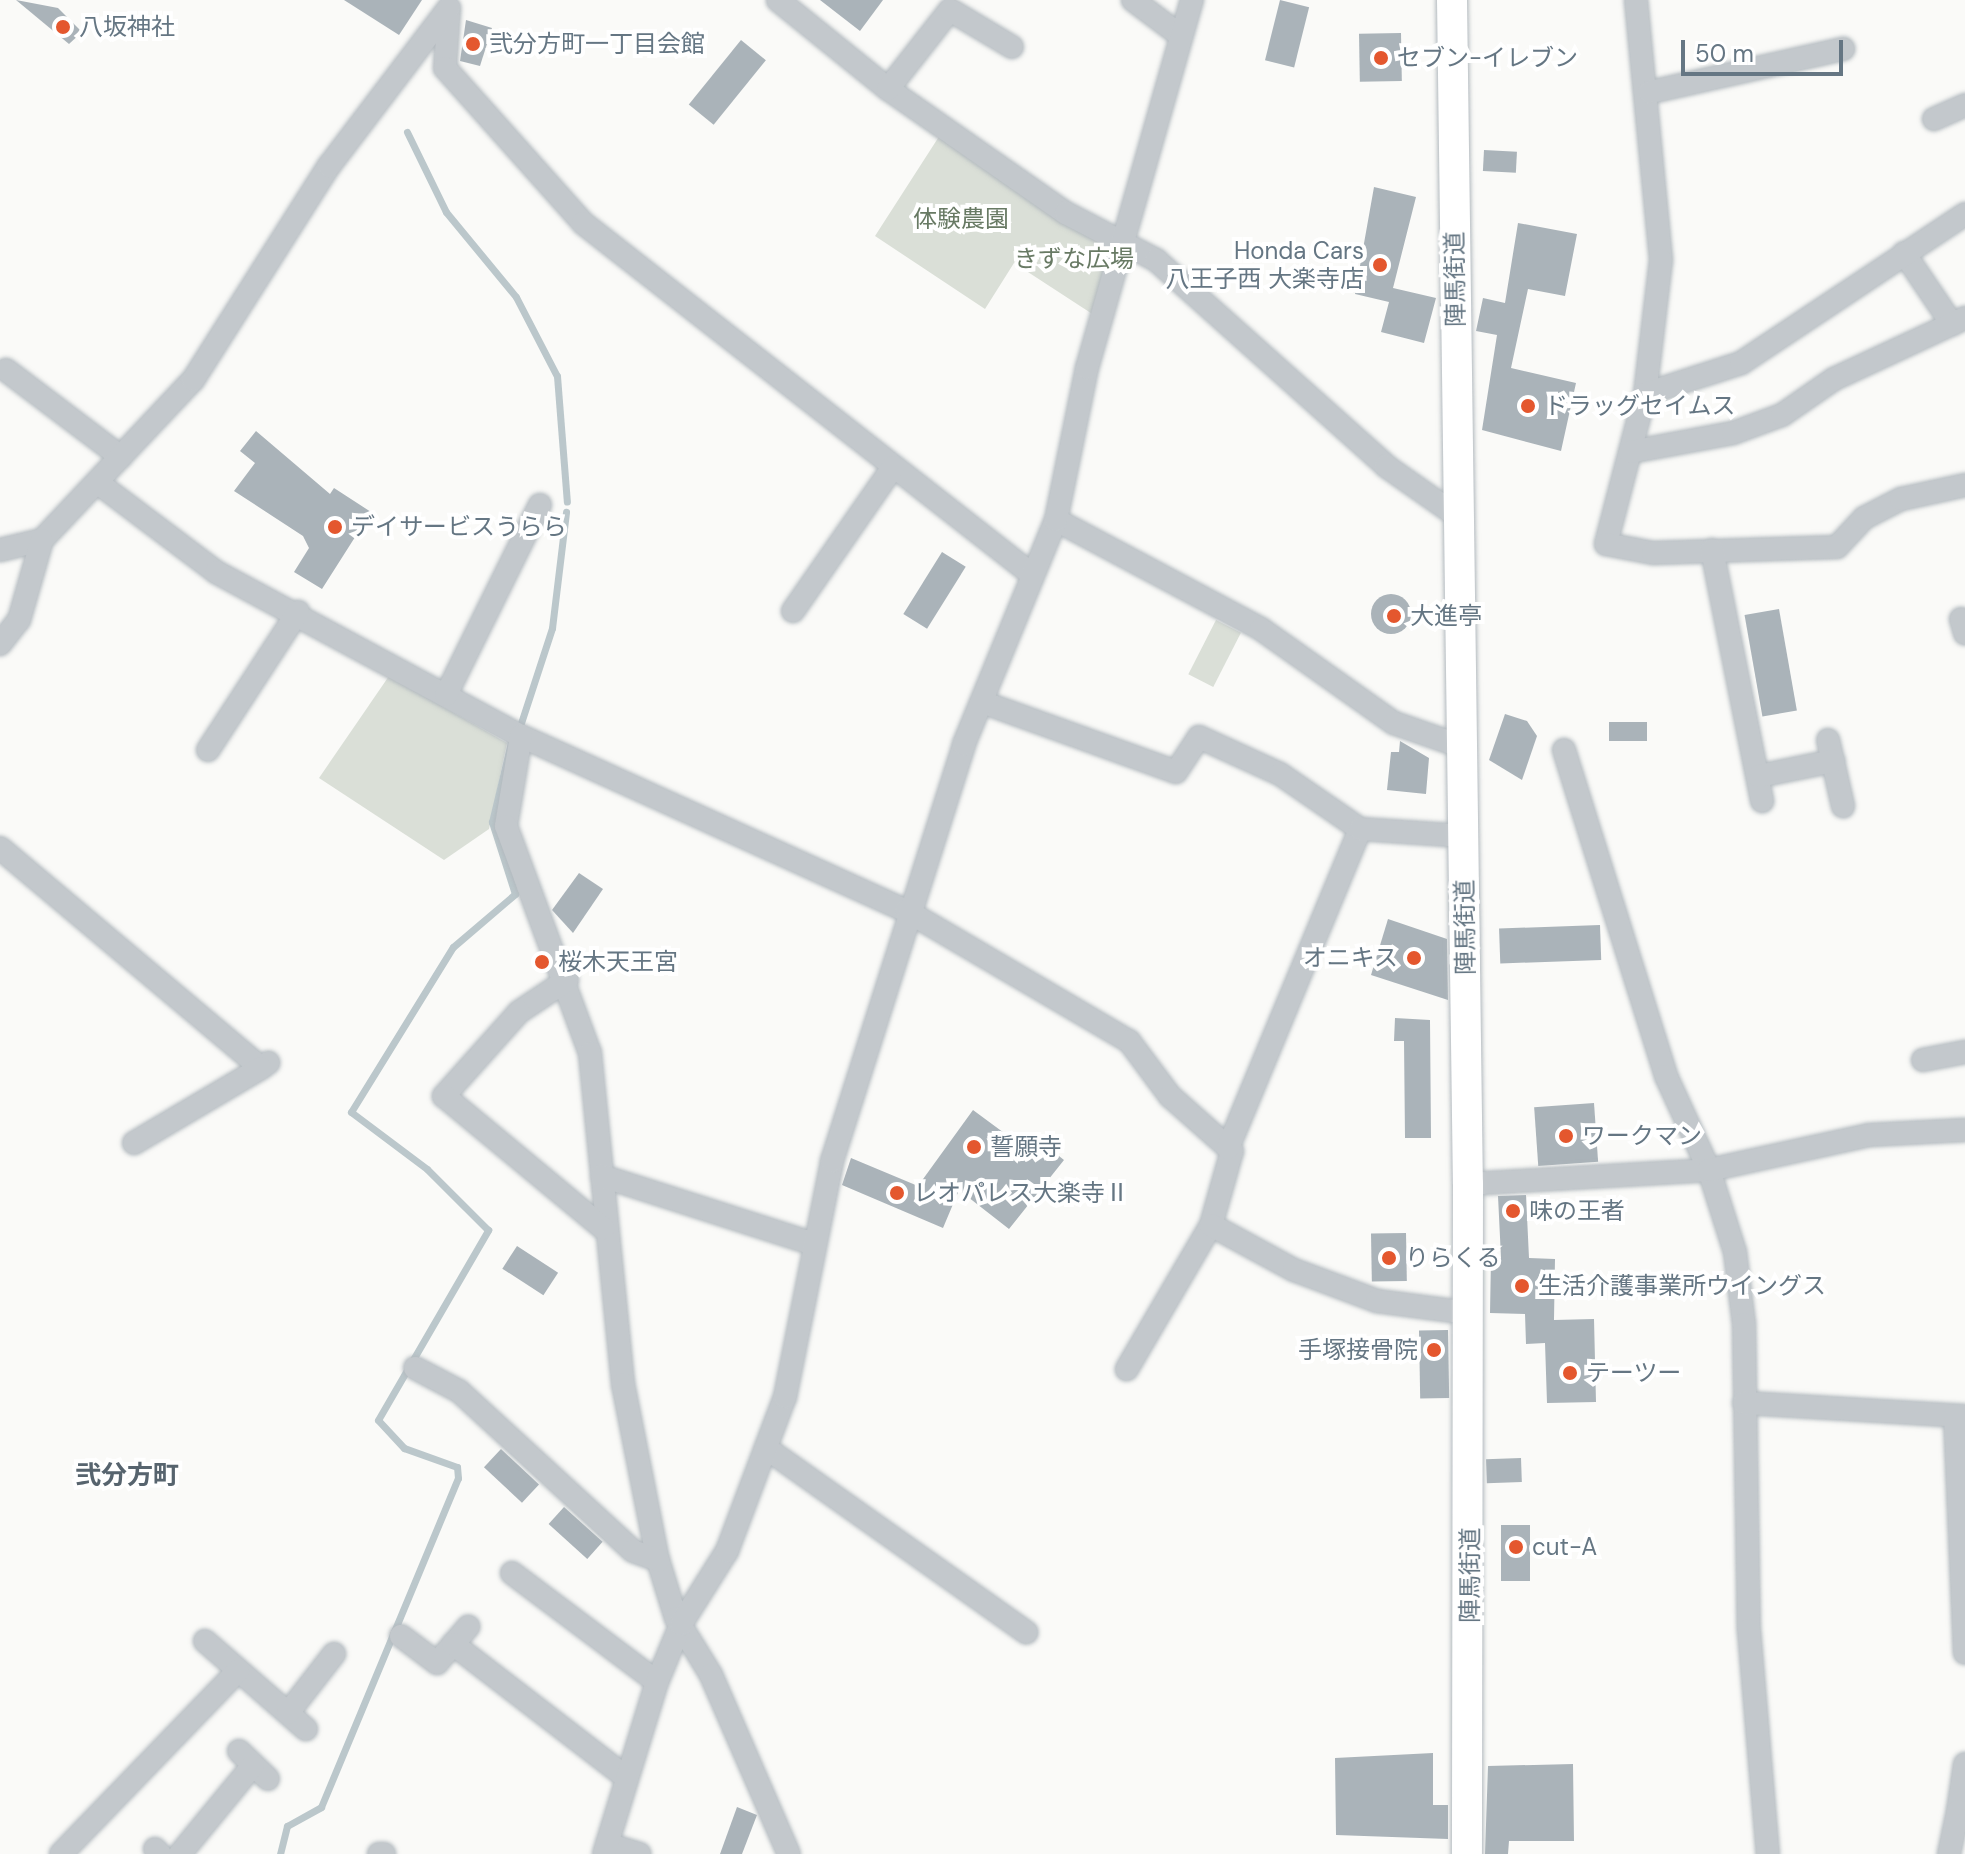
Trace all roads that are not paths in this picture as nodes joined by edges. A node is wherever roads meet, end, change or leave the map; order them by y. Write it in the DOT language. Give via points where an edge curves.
graph roads {
  1 [pos="778,0"];
  2 [pos="1133,0"];
  3 [pos="1192,0"];
  4 [pos="1452,0"];
  5 [pos="1636,0"];
  6 [pos="451,4"];
  7 [pos="1181,36"];
  8 [pos="1012,47"];
  9 [pos="1843,49"];
  10 [pos="888,89"];
  11 [pos="1650,92"];
  12 [pos="1965,105"];
  13 [pos="1934,119"];
  14 [pos="1965,214"];
  15 [pos="1121,245"];
  16 [pos="1904,253"];
  17 [pos="1958,321"];
  18 [pos="6,370"];
  19 [pos="1645,394"];
  20 [pos="1630,452"];
  21 [pos="121,457"];
  22 [pos="893,467"];
  23 [pos="98,483"];
  24 [pos="1965,485"];
  25 [pos="540,505"];
  26 [pos="1460,518"];
  27 [pos="1056,520"];
  28 [pos="42,540"];
  29 [pos="0,550"];
  30 [pos="1712,550"];
  31 [pos="1030,573"];
  32 [pos="793,611"];
  33 [pos="298,612"];
  34 [pos="0,644"];
  35 [pos="446,695"];
  36 [pos="982,702"];
  37 [pos="521,736"];
  38 [pos="1463,747"];
  39 [pos="208,750"];
  40 [pos="1564,750"];
  41 [pos="1759,776"];
  42 [pos="1762,801"];
  43 [pos="1843,806"];
  44 [pos="1360,829"];
  45 [pos="1464,836"];
  46 [pos="0,848"];
  47 [pos="907,911"];
  48 [pos="567,980"];
  49 [pos="1965,1052"];
  50 [pos="1923,1060"];
  51 [pos="1965,1130"];
  52 [pos="134,1143"];
  53 [pos="1228,1148"];
  54 [pos="1709,1170"];
  55 [pos="602,1176"];
  56 [pos="1468,1184"];
  57 [pos="1211,1225"];
  58 [pos="603,1228"];
  59 [pos="811,1243"];
  60 [pos="1468,1313"];
  61 [pos="415,1368"];
  62 [pos="1127,1369"];
  63 [pos="1744,1403"];
  64 [pos="1960,1416"];
  65 [pos="766,1448"];
  66 [pos="658,1560"];
  67 [pos="512,1573"];
  68 [pos="681,1624"];
  69 [pos="1026,1632"];
  70 [pos="401,1636"];
  71 [pos="205,1641"];
  72 [pos="1965,1653"];
  73 [pos="334,1654"];
  74 [pos="238,1671"];
  75 [pos="657,1682"];
  76 [pos="288,1713"];
  77 [pos="306,1729"];
  78 [pos="1965,1764"];
  79 [pos="253,1765"];
  80 [pos="626,1777"];
  81 [pos="1961,1812"];
  82 [pos="606,1849"];
  83 [pos="61,1854"];
  84 [pos="180,1854"];
  85 [pos="639,1854"];
  86 [pos="789,1854"];
  87 [pos="1467,1854"];
  88 [pos="1768,1854"];
  89 [pos="1949,1854"];
  1 -- 10 [label="street"];
  2 -- 7 [label="street"];
  3 -- 7 [label="street"];
  4 -- 26 [label="main road, 陣馬街道"];
  5 -- 11 [label="street"];
  6 -- 21 [label="street" via="329,166 193,380"];
  6 -- 22 [label="street" via="445,68 583,223"];
  7 -- 15 [label="street"];
  8 -- 10 [label="street" via="950,10"];
  9 -- 11 [label="street"];
  10 -- 15 [label="street"];
  11 -- 19 [label="street" via="1662,246"];
  12 -- 13 [label="street"];
  14 -- 16 [label="street"];
  15 -- 26 [label="street" via="1156,260 1375,457"];
  15 -- 27 [label="street"];
  16 -- 17 [label="street"];
  16 -- 19 [label="street" via="1741,363"];
  17 -- 20 [label="street" via="1834,379 1782,415 1733,433"];
  18 -- 21 [label="street"];
  19 -- 20 [label="street"];
  20 -- 30 [label="street" via="1606,544 1653,553"];
  21 -- 23 [label="street"];
  22 -- 31 [label="street"];
  22 -- 32 [label="street"];
  23 -- 28 [label="street"];
  23 -- 33 [label="street" via="216,572"];
  24 -- 30 [label="street" via="1901,499 1864,518 1837,547"];
  25 -- 35 [label="street"];
  26 -- 38 [label="main road, 陣馬街道"];
  27 -- 31 [label="street"];
  27 -- 38 [label="street" via="1261,629 1394,723"];
  28 -- 29 [label="street"];
  28 -- 34 [label="street" via="19,620"];
  30 -- 41 [label="street"];
  31 -- 36 [label="street"];
  33 -- 35 [label="street"];
  33 -- 39 [label="street"];
  35 -- 37 [label="street"];
  36 -- 44 [label="street" via="1176,772 1199,737 1280,774"];
  36 -- 47 [label="street"];
  37 -- 47 [label="street"];
  37 -- 48 [label="street" via="506,826"];
  38 -- 45 [label="main road, 陣馬街道"];
  40 -- 54 [label="street" via="1666,1076"];
  41 -- 42 [label="street"];
  41 -- 43 [label="street" via="1830,750"];
  44 -- 45 [label="street"];
  44 -- 53 [label="street"];
  45 -- 56 [label="main road, 陣馬街道"];
  46 -- 52 [label="street" via="264,1066"];
  47 -- 53 [label="street" via="1129,1041 1170,1096"];
  47 -- 59 [label="street"];
  48 -- 55 [label="street" via="590,1053"];
  48 -- 58 [label="street" via="519,1012 444,1096"];
  49 -- 50 [label="street"];
  51 -- 54 [label="street" via="1869,1135"];
  53 -- 57 [label="street"];
  54 -- 56 [label="street"];
  54 -- 63 [label="street" via="1736,1264"];
  55 -- 58 [label="street"];
  55 -- 59 [label="street"];
  56 -- 60 [label="main road, 陣馬街道"];
  57 -- 60 [label="street" via="1294,1270 1377,1301"];
  57 -- 62 [label="street"];
  58 -- 66 [label="street"];
  59 -- 65 [label="street" via="785,1397"];
  60 -- 87 [label="main road, 陣馬街道"];
  61 -- 66 [label="street" via="459,1391 633,1551"];
  63 -- 64 [label="street"];
  63 -- 88 [label="street" via="1749,1630"];
  64 -- 72 [label="street"];
  65 -- 68 [label="street" via="727,1551"];
  65 -- 69 [label="street"];
  66 -- 68 [label="street"];
  67 -- 75 [label="street"];
  68 -- 75 [label="street"];
  68 -- 86 [label="street"];
  70 -- 80 [label="street" via="437,1663 460,1636"];
  71 -- 74 [label="street"];
  73 -- 76 [label="street"];
  74 -- 76 [label="street"];
  74 -- 83 [label="street"];
  75 -- 80 [label="street"];
  76 -- 77 [label="street"];
  78 -- 81 [label="street"];
  79 -- 84 [label="street"];
  80 -- 82 [label="street"];
  81 -- 89 [label="street"];
  82 -- 85 [label="street"];
}
